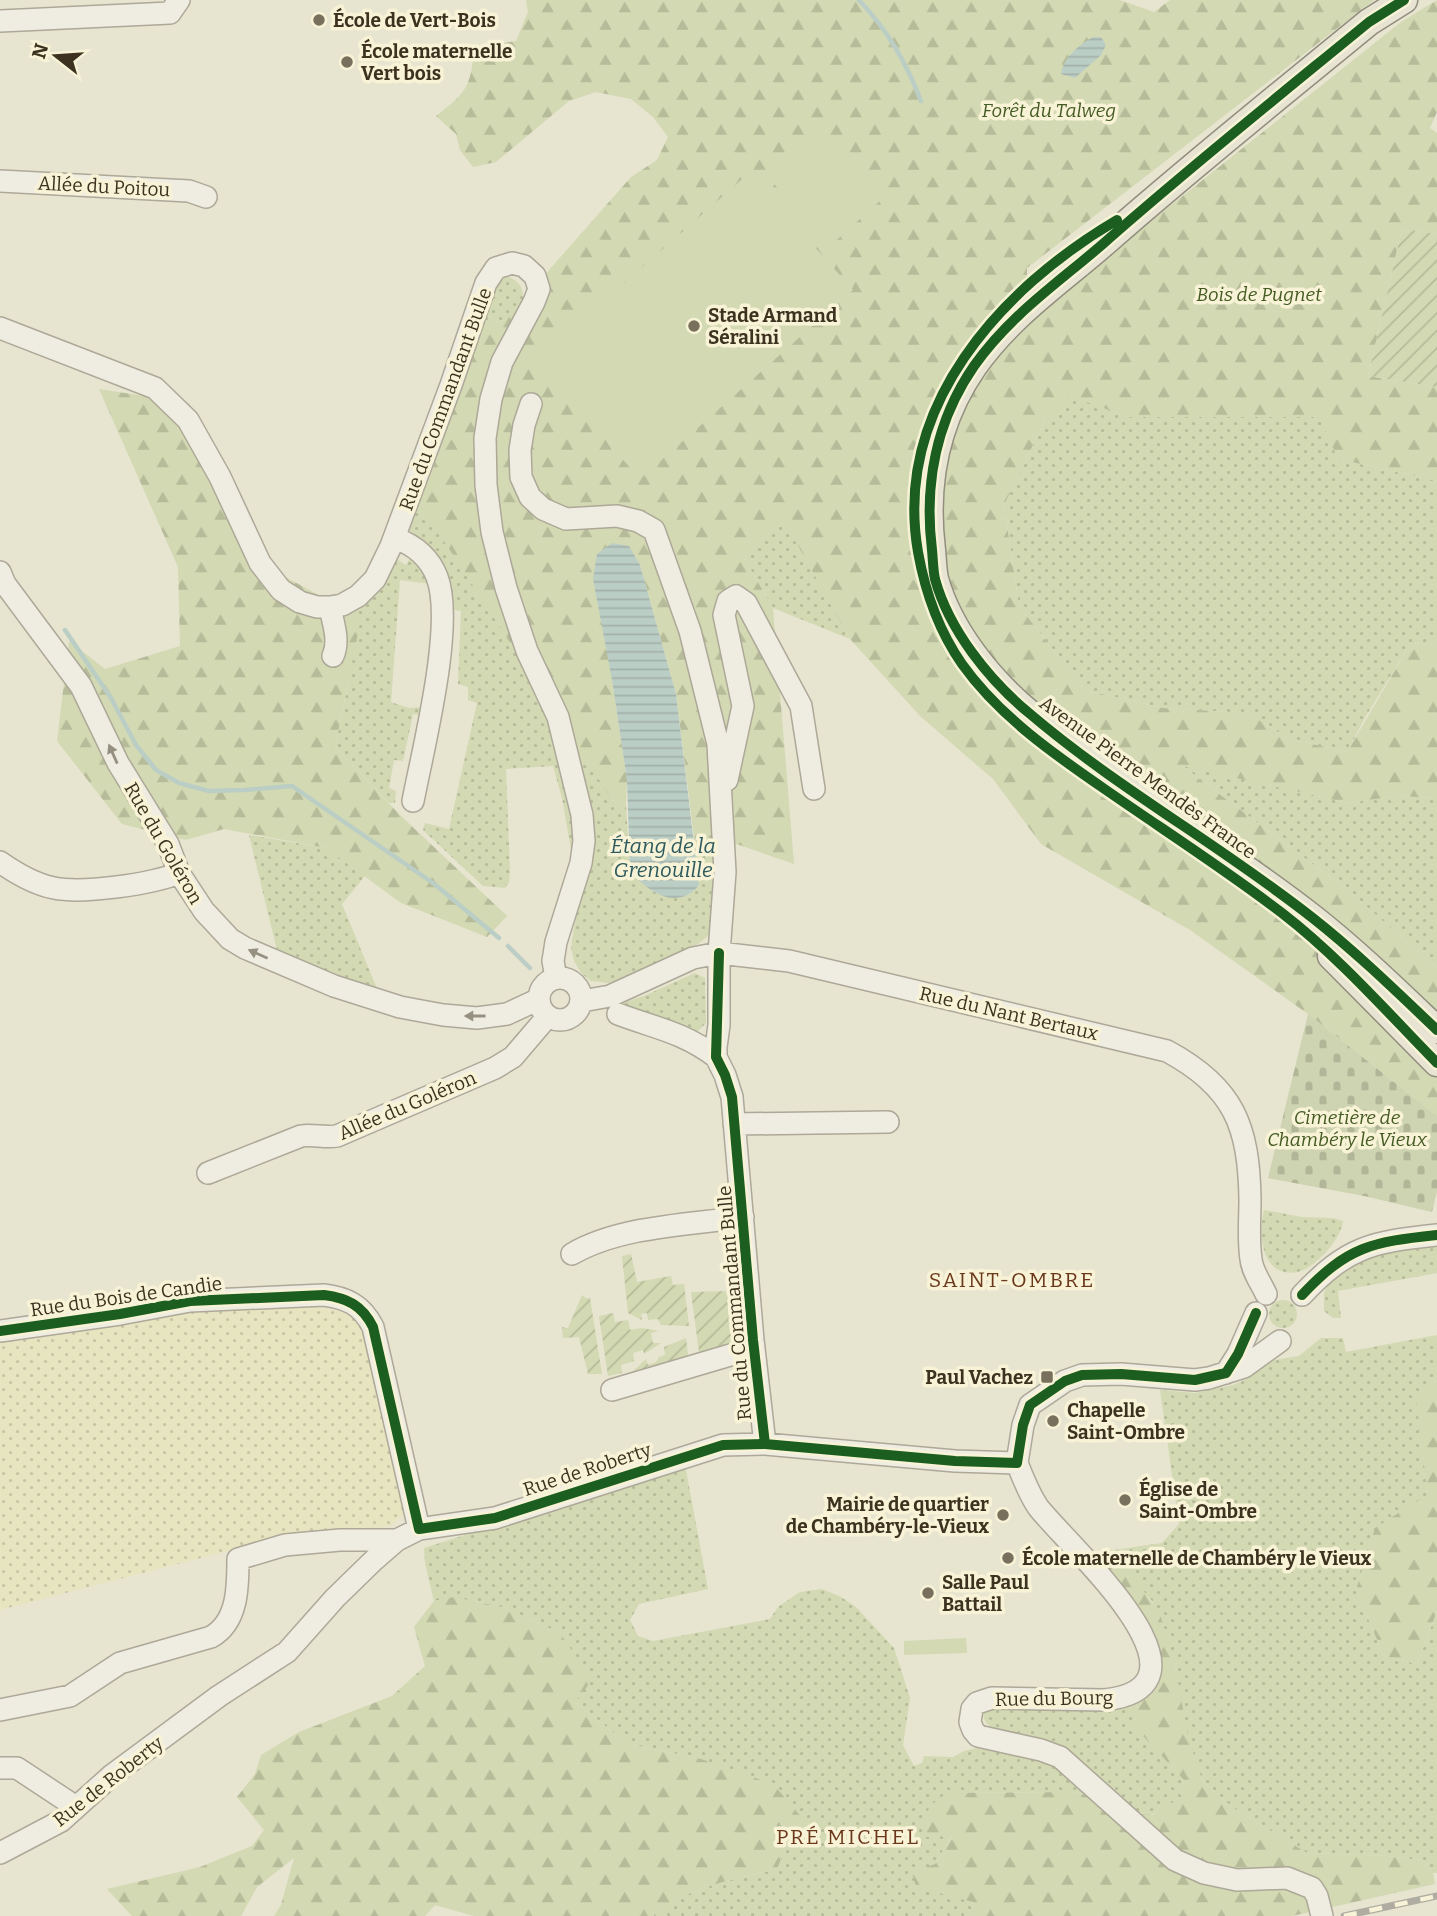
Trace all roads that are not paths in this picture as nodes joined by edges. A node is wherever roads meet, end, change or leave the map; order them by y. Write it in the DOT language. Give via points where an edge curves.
graph roads {
  1 [pos="179,0"];
  2 [pos="1404,0"];
  3 [pos="0,21"];
  4 [pos="0,181"];
  5 [pos="206,197"];
  6 [pos="1147,203"];
  7 [pos="0,328"];
  8 [pos="531,404"];
  9 [pos="395,538"];
  10 [pos="0,572"];
  11 [pos="330,607"];
  12 [pos="333,656"];
  13 [pos="814,789"];
  14 [pos="413,801"];
  15 [pos="721,806"];
  16 [pos="0,862"];
  17 [pos="179,873"];
  18 [pos="719,953"];
  19 [pos="556,978"];
  20 [pos="582,1001"];
  21 [pos="544,1008"];
  22 [pos="618,1014"];
  23 [pos="1437,1030"];
  24 [pos="716,1057"];
  25 [pos="1437,1063"];
  26 [pos="888,1122"];
  27 [pos="734,1124"];
  28 [pos="208,1173"];
  29 [pos="743,1217"];
  30 [pos="1437,1235"];
  31 [pos="572,1254"];
  32 [pos="1266,1294"];
  33 [pos="1302,1295"];
  34 [pos="1256,1313"];
  35 [pos="0,1331"];
  36 [pos="1280,1341"];
  37 [pos="754,1348"];
  38 [pos="1226,1373"];
  39 [pos="612,1390"];
  40 [pos="765,1444"];
  41 [pos="1017,1463"];
  42 [pos="419,1529"];
  43 [pos="397,1540"];
  44 [pos="0,1710"];
  45 [pos="0,1768"];
  46 [pos="76,1807"];
  47 [pos="0,1853"];
  48 [pos="1319,1906"];
  1 -- 3 [label="street" via="170,13"];
  2 -- 6 [label="main road, Avenue Pierre Mendès France" via="1369,22"];
  4 -- 5 [label="street, Allée du Poitou" via="189,191"];
  6 -- 23 [label="main road, Avenue Pierre Mendès France" via="1004,327 973,368 936,449 928,498 935,579 977,658 1026,711 1315,920"];
  6 -- 25 [label="main road, Avenue Pierre Mendès France" via="1090,236 1041,274 962,358 937,402 922,445 914,495 923,584 962,664 989,695 1061,759 1284,914 1349,972"];
  7 -- 11 [label="street" via="155,388 188,420 260,564 281,590 300,602"];
  8 -- 15 [label="street" via="520,450 521,477 530,497 566,519 617,516 653,530 690,631 718,744"];
  9 -- 11 [label="street, Rue du Commandant Bulle" via="374,579 358,596"];
  9 -- 14 [label="street" via="413,545 428,561 437,578 442,608 439,652"];
  9 -- 19 [label="street, Rue du Commandant Bulle" via="486,283 496,268 512,262 524,265 539,289 502,362 491,399 485,438 486,485 506,588 527,652 558,717 582,815 581,863 556,942"];
  17 -- 10 [label="street, Rue du Goléron, one-way" via="168,844 118,763 81,686"];
  11 -- 12 [label="street" via="337,648"];
  13 -- 15 [label="street" via="801,706 746,603 736,596 728,601 724,615 743,706"];
  15 -- 18 [label="street, Rue du Commandant Bulle" via="724,872"];
  16 -- 17 [label="street" via="33,882 56,889 162,880"];
  21 -- 17 [label="street, Rue du Goléron, one-way" via="477,1018 443,1015 334,986 230,939"];
  18 -- 20 [label="street, Rue du Nant Bertaux" via="693,958 610,996"];
  18 -- 24 [label="street, Rue du Commandant Bulle"];
  18 -- 32 [label="street, Rue du Nant Bertaux" via="789,961 1114,1037 1167,1051 1194,1065 1215,1084 1244,1135 1251,1262"];
  19 -- 20 [label="street" via="573,982"];
  19 -- 21 [label="street" via="544,985"];
  20 -- 21 [label="street" via="567,1019 554,1019"];
  21 -- 28 [label="street, Allée du Goléron" via="513,1057 495,1069 337,1136 301,1136"];
  22 -- 24 [label="street" via="685,1037"];
  24 -- 27 [label="street, Rue du Commandant Bulle" via="732,1097"];
  26 -- 27 [label="street"];
  27 -- 29 [label="street, Rue du Commandant Bulle"];
  29 -- 31 [label="street" via="620,1234"];
  29 -- 37 [label="street, Rue du Commandant Bulle"];
  30 -- 33 [label="street" via="1356,1250 1326,1269"];
  34 -- 38 [label="street"];
  35 -- 42 [label="street, Rue du Bois de Candie" via="190,1301 324,1295 356,1304 373,1327"];
  36 -- 38 [label="street" via="1244,1367"];
  37 -- 39 [label="street"];
  37 -- 40 [label="street, Rue du Commandant Bulle"];
  38 -- 41 [label="street" via="1195,1380 1121,1374 1082,1375 1065,1381 1030,1405"];
  40 -- 41 [label="street, Rue du Commandant Bulle"];
  40 -- 42 [label="street, Rue de Roberty" via="705,1449 495,1518"];
  41 -- 48 [label="street, Rue du Bourg" via="1039,1508 1096,1570 1138,1626 1151,1659 1144,1683 1121,1698 992,1698 972,1709 973,1730 984,1739 1060,1757 1175,1860 1237,1880 1287,1878 1311,1888"];
  42 -- 43 [label="street, Rue de Roberty"];
  43 -- 44 [label="street" via="340,1539 285,1545 238,1559 236,1598 221,1631 120,1663 70,1696"];
  43 -- 46 [label="street, Rue de Roberty" via="335,1598 287,1652 110,1776"];
  45 -- 46 [label="street" via="17,1768"];
  46 -- 47 [label="street, Rue de Roberty" via="61,1821"];
}
